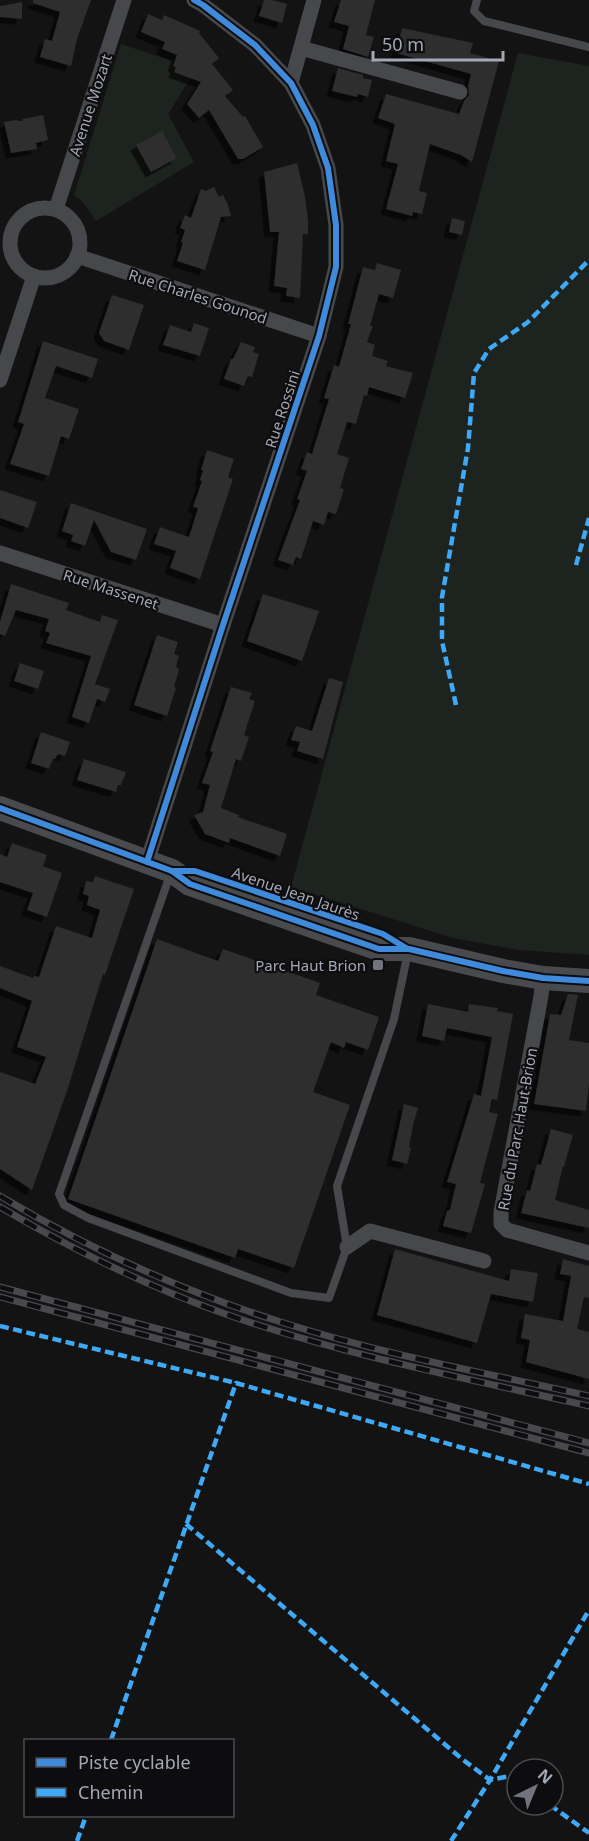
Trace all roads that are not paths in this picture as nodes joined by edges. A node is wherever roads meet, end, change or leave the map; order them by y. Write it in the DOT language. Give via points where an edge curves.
graph roads {
  1 [pos="124,0"];
  2 [pos="194,0"];
  3 [pos="314,0"];
  4 [pos="477,0"];
  5 [pos="589,47"];
  6 [pos="300,48"];
  7 [pos="291,82"];
  8 [pos="460,92"];
  9 [pos="56,209"];
  10 [pos="5,233"];
  11 [pos="77,256"];
  12 [pos="34,276"];
  13 [pos="319,336"];
  14 [pos="0,380"];
  15 [pos="0,553"];
  16 [pos="223,625"];
  17 [pos="0,808"];
  18 [pos="147,862"];
  19 [pos="172,871"];
  20 [pos="409,949"];
  21 [pos="543,978"];
  22 [pos="589,981"];
  23 [pos="347,1247"];
  24 [pos="589,1253"];
  25 [pos="484,1261"];
  1 -- 9 [label="street, Avenue Mozart"];
  2 -- 7 [label="street, Rue Rossini" via="255,45"];
  3 -- 6 [label="street"];
  4 -- 5 [label="lane" via="474,11 484,21"];
  6 -- 7 [label="street"];
  6 -- 8 [label="street"];
  7 -- 13 [label="street, Rue Rossini" via="313,125 328,168 336,225 336,267"];
  9 -- 10 [label="street" via="33,210"];
  9 -- 11 [label="street" via="66,214 79,233"];
  10 -- 12 [label="street" via="12,255"];
  11 -- 12 [label="street" via="64,272 44,278"];
  11 -- 13 [label="street, Rue Charles Gounod"];
  12 -- 14 [label="street"];
  13 -- 16 [label="street, Rue Rossini"];
  15 -- 16 [label="street, Rue Massenet"];
  16 -- 18 [label="street, Rue Rossini"];
  17 -- 18 [label="main road, Avenue Jean Jaurès"];
  18 -- 19 [label="main road, Avenue Jean Jaurès"];
  19 -- 20 [label="main road, Avenue Jean Jaurès" via="195,871 383,934"];
  19 -- 23 [label="lane" via="58,1194 64,1205 88,1218 291,1293 329,1298"];
  20 -- 21 [label="main road, Avenue Jean Jaurès"];
  20 -- 23 [label="lane" via="394,1019 337,1186"];
  21 -- 22 [label="main road, Avenue Jean Jaurès"];
  21 -- 24 [label="street, Rue du Parc Haut-Brion" via="501,1224 507,1230"];
  23 -- 25 [label="street" via="370,1231"];
}
